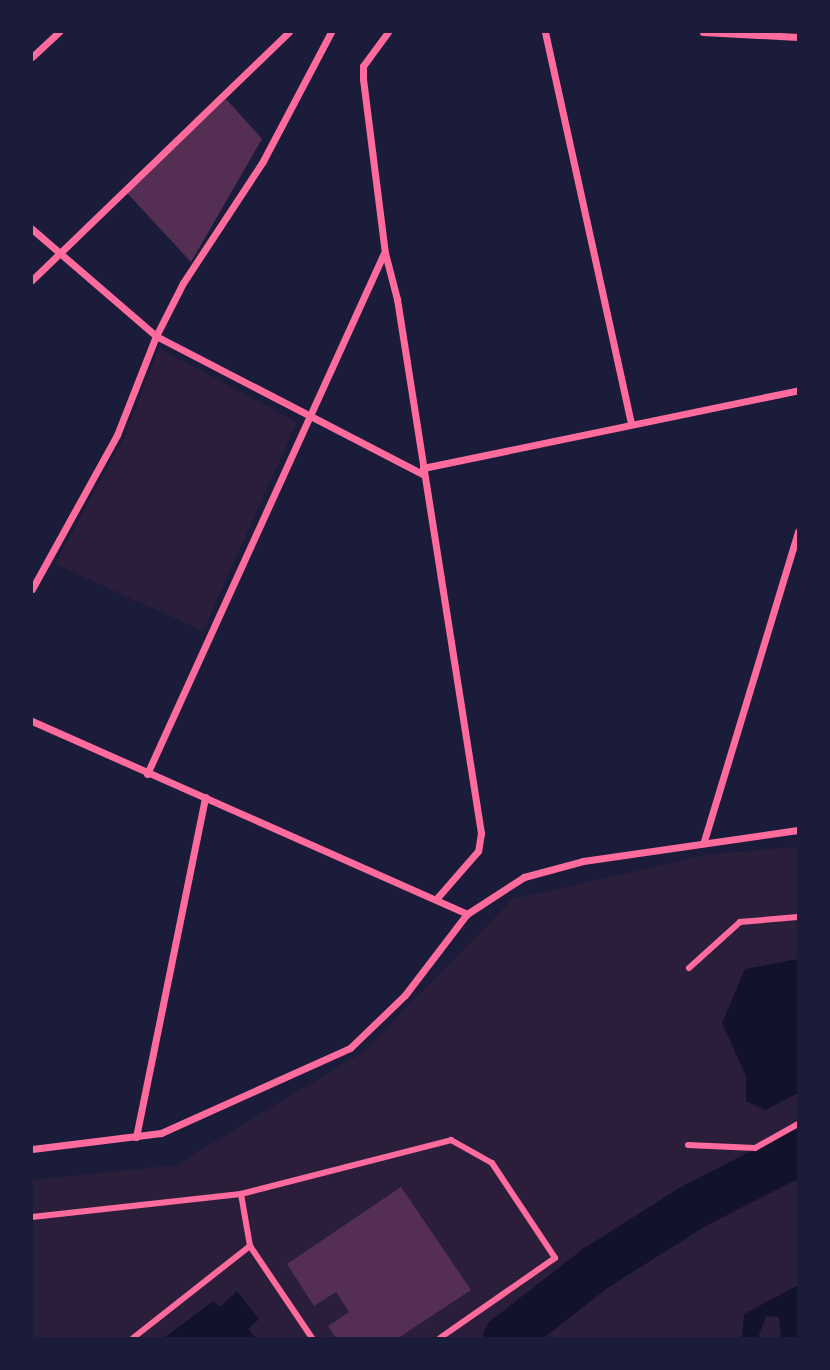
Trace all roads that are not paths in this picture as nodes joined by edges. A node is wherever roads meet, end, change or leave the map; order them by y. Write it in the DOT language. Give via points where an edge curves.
graph roads {
  1 [pos="59,32"];
  2 [pos="289,32"];
  3 [pos="331,32"];
  4 [pos="388,32"];
  5 [pos="545,32"];
  6 [pos="703,32"];
  7 [pos="712,32"];
  8 [pos="799,37"];
  9 [pos="32,57"];
  10 [pos="32,229"];
  11 [pos="57,251"];
  12 [pos="385,253"];
  13 [pos="32,280"];
  14 [pos="156,336"];
  15 [pos="799,390"];
  16 [pos="310,419"];
  17 [pos="631,424"];
  18 [pos="423,472"];
  19 [pos="799,531"];
  20 [pos="32,589"];
  21 [pos="32,721"];
  22 [pos="147,774"];
  23 [pos="205,797"];
  24 [pos="799,830"];
  25 [pos="704,841"];
  26 [pos="437,898"];
  27 [pos="467,914"];
  28 [pos="799,917"];
  29 [pos="689,968"];
  30 [pos="799,1124"];
  31 [pos="136,1137"];
  32 [pos="688,1144"];
  33 [pos="32,1149"];
  34 [pos="241,1194"];
  35 [pos="32,1217"];
  36 [pos="250,1246"];
  37 [pos="133,1339"];
  38 [pos="312,1339"];
  39 [pos="440,1339"];
  1 -- 9 [label="street"];
  2 -- 11 [label="street"];
  3 -- 14 [label="street" via="262,161 183,283"];
  4 -- 12 [label="street" via="363,66"];
  5 -- 17 [label="street"];
  6 -- 7 [label="street"];
  7 -- 8 [label="street"];
  10 -- 11 [label="street"];
  11 -- 13 [label="street"];
  11 -- 14 [label="street"];
  12 -- 16 [label="street"];
  12 -- 18 [label="street" via="397,299"];
  14 -- 16 [label="street"];
  14 -- 20 [label="street" via="117,435"];
  15 -- 17 [label="street"];
  16 -- 18 [label="street"];
  16 -- 22 [label="street"];
  17 -- 18 [label="street"];
  18 -- 26 [label="street" via="481,833 478,851"];
  19 -- 25 [label="street"];
  21 -- 22 [label="street"];
  22 -- 23 [label="street"];
  23 -- 26 [label="street"];
  23 -- 31 [label="street"];
  24 -- 25 [label="street"];
  25 -- 27 [label="street" via="549,869 515,882"];
  26 -- 27 [label="street"];
  27 -- 31 [label="street" via="405,995 350,1048 198,1120"];
  28 -- 29 [label="street" via="740,922"];
  30 -- 32 [label="street" via="755,1148"];
  31 -- 33 [label="street"];
  34 -- 35 [label="street"];
  34 -- 36 [label="street"];
  34 -- 39 [label="street" via="451,1140 492,1163 555,1258"];
  36 -- 37 [label="street"];
  36 -- 38 [label="street"];
}
